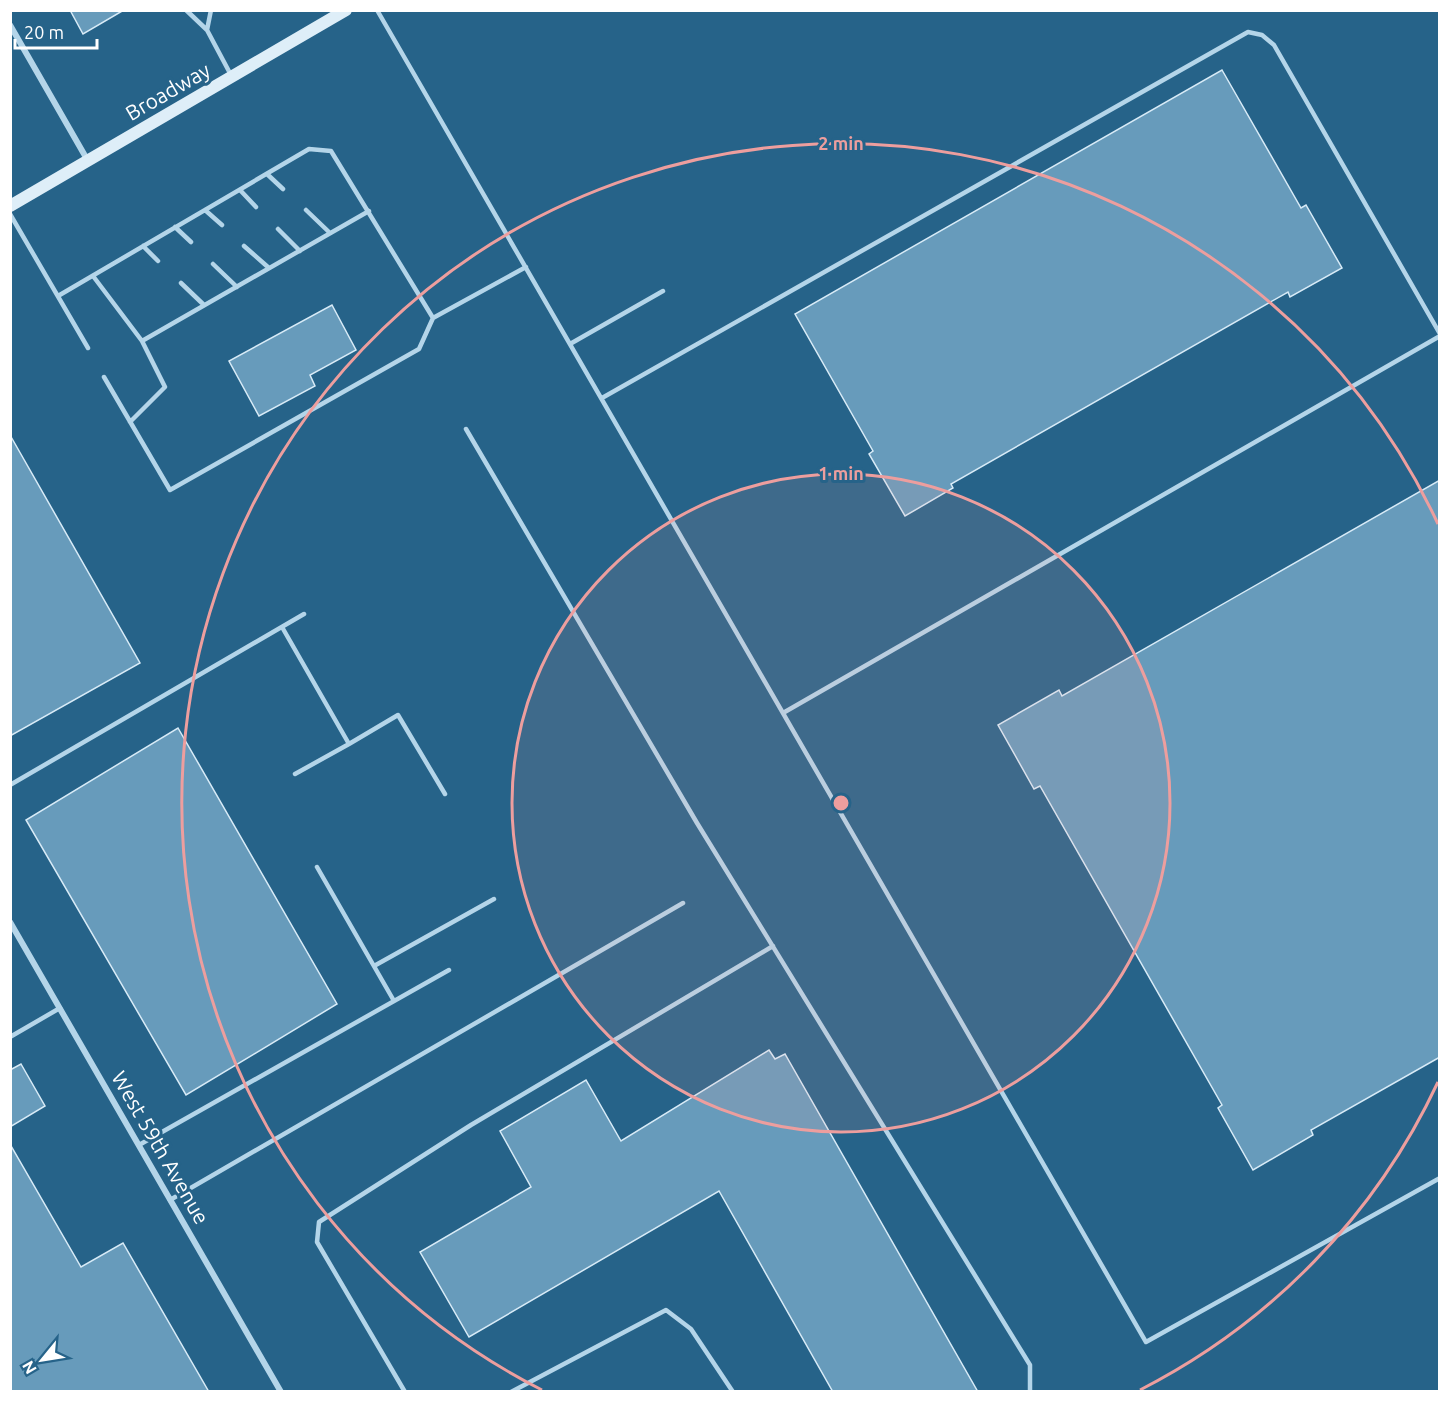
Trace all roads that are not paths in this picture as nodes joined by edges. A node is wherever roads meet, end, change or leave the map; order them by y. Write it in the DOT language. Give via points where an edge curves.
graph roads {
  1 [pos="186,10"];
  2 [pos="211,10"];
  3 [pos="346,10"];
  4 [pos="377,10"];
  5 [pos="10,25"];
  6 [pos="207,30"];
  7 [pos="232,77"];
  8 [pos="88,161"];
  9 [pos="267,174"];
  10 [pos="283,189"];
  11 [pos="240,190"];
  12 [pos="10,206"];
  13 [pos="256,207"];
  14 [pos="204,210"];
  15 [pos="306,210"];
  16 [pos="369,211"];
  17 [pos="10,214"];
  18 [pos="222,225"];
  19 [pos="175,227"];
  20 [pos="278,229"];
  21 [pos="330,233"];
  22 [pos="191,242"];
  23 [pos="143,246"];
  24 [pos="244,246"];
  25 [pos="300,251"];
  26 [pos="158,261"];
  27 [pos="213,264"];
  28 [pos="526,267"];
  29 [pos="268,268"];
  30 [pos="93,276"];
  31 [pos="181,283"];
  32 [pos="237,287"];
  33 [pos="663,291"];
  34 [pos="58,296"];
  35 [pos="204,305"];
  36 [pos="433,318"];
  37 [pos="1440,335"];
  38 [pos="142,341"];
  39 [pos="570,344"];
  40 [pos="88,348"];
  41 [pos="104,377"];
  42 [pos="602,398"];
  43 [pos="130,422"];
  44 [pos="466,429"];
  45 [pos="303,614"];
  46 [pos="282,627"];
  47 [pos="783,712"];
  48 [pos="349,744"];
  49 [pos="295,774"];
  50 [pos="10,785"];
  51 [pos="445,794"];
  52 [pos="317,867"];
  53 [pos="494,899"];
  54 [pos="683,903"];
  55 [pos="10,921"];
  56 [pos="773,946"];
  57 [pos="374,966"];
  58 [pos="449,970"];
  59 [pos="394,1000"];
  60 [pos="60,1008"];
  61 [pos="10,1037"];
  62 [pos="139,1145"];
  63 [pos="1440,1178"];
  64 [pos="170,1200"];
  65 [pos="281,1392"];
  66 [pos="405,1392"];
  67 [pos="511,1392"];
  68 [pos="733,1392"];
  69 [pos="1030,1392"];
  1 -- 6 [label="lane"];
  2 -- 6 [label="lane"];
  3 -- 7 [label="main road, Broadway"];
  4 -- 28 [label="lane"];
  5 -- 8 [label="street"];
  6 -- 7 [label="lane"];
  7 -- 8 [label="main road, Broadway"];
  8 -- 12 [label="main road, Broadway"];
  9 -- 10 [label="lane"];
  9 -- 11 [label="lane"];
  9 -- 16 [label="lane" via="309,149 331,151"];
  11 -- 13 [label="lane"];
  11 -- 14 [label="lane"];
  14 -- 18 [label="lane"];
  14 -- 19 [label="lane"];
  15 -- 21 [label="lane"];
  16 -- 21 [label="lane"];
  16 -- 36 [label="lane"];
  17 -- 34 [label="lane"];
  19 -- 22 [label="lane"];
  19 -- 23 [label="lane"];
  20 -- 25 [label="lane"];
  21 -- 25 [label="lane"];
  23 -- 26 [label="lane"];
  23 -- 30 [label="lane"];
  24 -- 29 [label="lane"];
  25 -- 29 [label="lane"];
  27 -- 32 [label="lane"];
  28 -- 36 [label="lane"];
  28 -- 39 [label="lane"];
  29 -- 32 [label="lane"];
  30 -- 34 [label="lane"];
  30 -- 38 [label="lane"];
  31 -- 35 [label="lane"];
  32 -- 35 [label="lane"];
  33 -- 39 [label="lane"];
  34 -- 40 [label="lane"];
  35 -- 38 [label="lane"];
  36 -- 43 [label="lane" via="419,349 170,490"];
  37 -- 42 [label="lane" via="1274,45 1262,35 1248,32"];
  37 -- 47 [label="lane"];
  38 -- 43 [label="lane" via="165,387"];
  39 -- 42 [label="lane"];
  41 -- 43 [label="lane"];
  42 -- 47 [label="lane"];
  44 -- 56 [label="lane"];
  45 -- 46 [label="lane"];
  46 -- 48 [label="lane"];
  46 -- 50 [label="lane"];
  47 -- 63 [label="lane" via="1146,1342"];
  48 -- 49 [label="lane"];
  48 -- 51 [label="lane" via="398,715"];
  52 -- 57 [label="lane"];
  53 -- 57 [label="lane"];
  54 -- 64 [label="lane"];
  55 -- 60 [label="street, West 59th Avenue"];
  56 -- 66 [label="lane" via="471,1125 319,1222 317,1242"];
  56 -- 69 [label="lane" via="1030,1365"];
  57 -- 59 [label="lane"];
  58 -- 59 [label="lane"];
  59 -- 62 [label="lane"];
  60 -- 61 [label="lane"];
  60 -- 62 [label="street, West 59th Avenue"];
  62 -- 64 [label="street, West 59th Avenue"];
  64 -- 65 [label="street, West 59th Avenue"];
  67 -- 68 [label="lane" via="666,1310 691,1329"];
}
